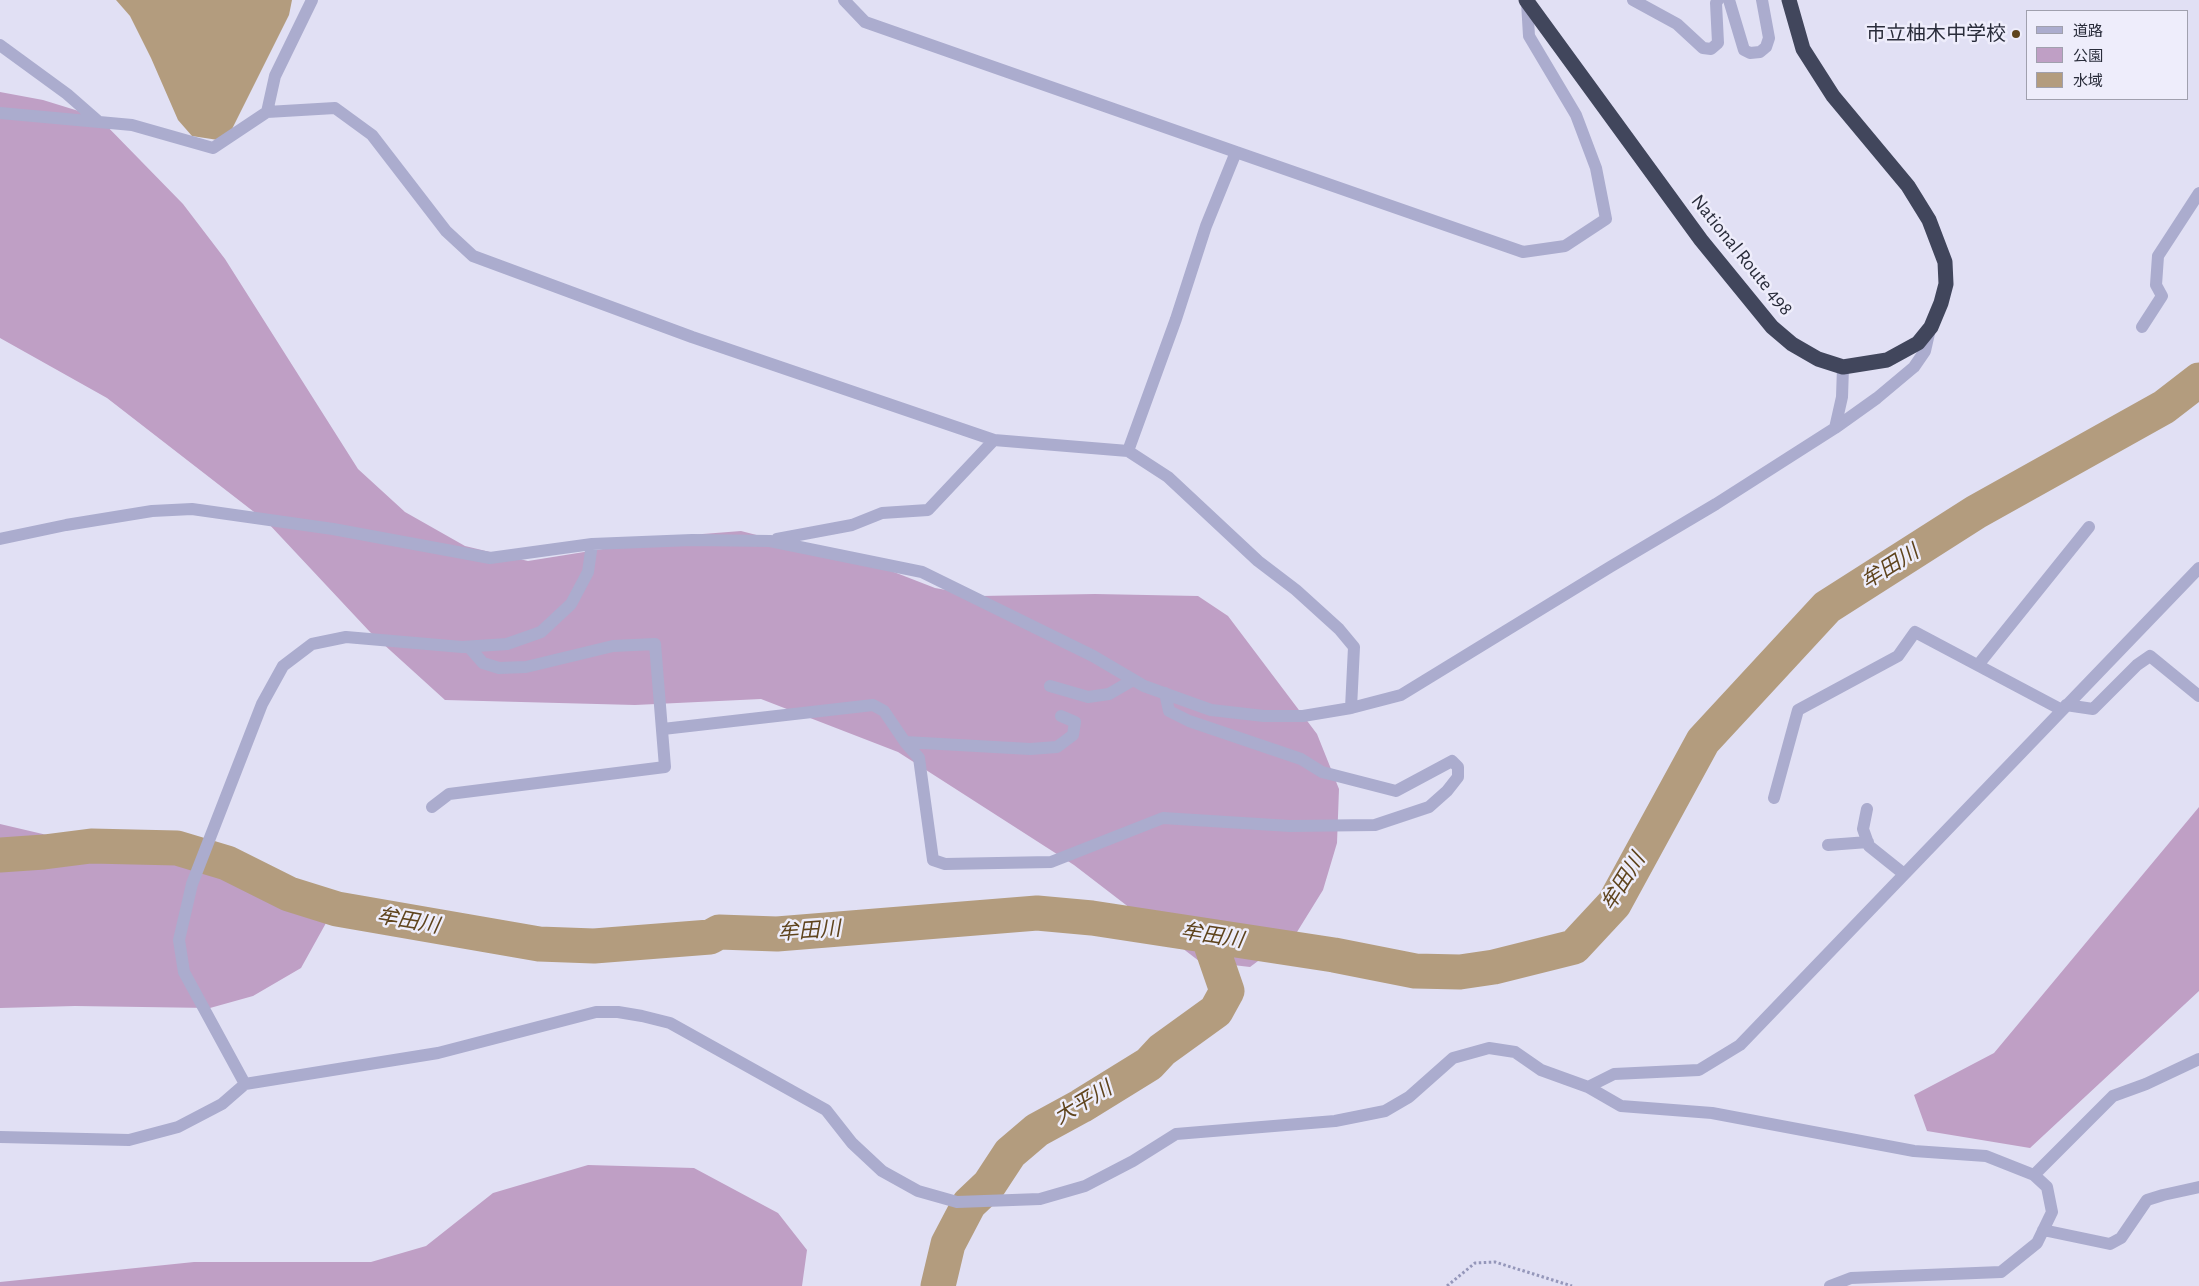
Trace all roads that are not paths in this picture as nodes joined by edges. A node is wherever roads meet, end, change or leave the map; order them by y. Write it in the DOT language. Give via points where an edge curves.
graph roads {
  1 [pos="312,0"];
  2 [pos="844,0"];
  3 [pos="1633,0"];
  4 [pos="1718,0"];
  5 [pos="1728,0"];
  6 [pos="1762,0"];
  7 [pos="1789,0"];
  8 [pos="1527,1"];
  9 [pos="0,45"];
  10 [pos="267,112"];
  11 [pos="0,113"];
  12 [pos="99,122"];
  13 [pos="1236,152"];
  14 [pos="2199,193"];
  15 [pos="1931,326"];
  16 [pos="2142,327"];
  17 [pos="1843,367"];
  18 [pos="1835,428"];
  19 [pos="994,440"];
  20 [pos="1128,451"];
  21 [pos="2089,527"];
  22 [pos="0,539"];
  23 [pos="770,541"];
  24 [pos="592,544"];
  25 [pos="2199,568"];
  26 [pos="469,647"];
  27 [pos="1978,665"];
  28 [pos="1133,680"];
  29 [pos="1050,686"];
  30 [pos="1164,694"];
  31 [pos="2199,696"];
  32 [pos="1351,708"];
  33 [pos="2064,708"];
  34 [pos="1061,716"];
  35 [pos="662,729"];
  36 [pos="905,742"];
  37 [pos="1774,798"];
  38 [pos="432,807"];
  39 [pos="1867,810"];
  40 [pos="1868,842"];
  41 [pos="1828,845"];
  42 [pos="1904,874"];
  43 [pos="2199,1059"];
  44 [pos="245,1084"];
  45 [pos="1588,1087"];
  46 [pos="0,1137"];
  47 [pos="2034,1175"];
  48 [pos="2199,1187"];
  49 [pos="2043,1230"];
  50 [pos="1830,1286"];
  1 -- 10 [label="street" via="275,76"];
  2 -- 13 [label="street" via="865,22"];
  3 -- 4 [label="street" via="1677,24 1703,48 1711,49 1718,43"];
  5 -- 6 [label="street" via="1744,50 1750,53 1760,52 1769,38"];
  7 -- 15 [label="highway, National Route 498" via="1803,49 1833,96 1908,186 1929,220 1945,262 1946,284"];
  8 -- 13 [label="street" via="1529,36 1576,115 1596,168 1606,219 1565,246 1523,252"];
  8 -- 17 [label="highway, National Route 498" via="1701,240 1772,328 1818,360"];
  9 -- 12 [label="street"];
  10 -- 12 [label="street" via="213,148 132,125"];
  10 -- 19 [label="street" via="335,108 372,135 446,231 473,256 683,334"];
  11 -- 12 [label="street"];
  13 -- 20 [label="street" via="1206,226"];
  14 -- 16 [label="street" via="2158,256 2156,285 2162,296"];
  15 -- 17 [label="highway, National Route 498" via="1918,343 1887,360"];
  15 -- 18 [label="street" via="1925,351 1914,367"];
  17 -- 18 [label="street" via="1842,397"];
  18 -- 32 [label="street" via="1401,696"];
  19 -- 20 [label="street"];
  19 -- 23 [label="street" via="928,510 882,513 852,525"];
  20 -- 32 [label="street" via="1168,477 1258,561 1339,629 1354,647"];
  21 -- 27 [label="street"];
  22 -- 24 [label="street" via="142,512 192,509 333,529 490,558"];
  23 -- 24 [label="street"];
  23 -- 28 [label="street" via="922,572 1093,656"];
  24 -- 26 [label="street" via="588,572 571,604 541,632 507,644"];
  25 -- 33 [label="street"];
  26 -- 35 [label="street" via="483,663 499,668 526,667 612,646 655,644"];
  26 -- 44 [label="street" via="346,637 312,644 283,666 262,704 192,884 179,940 184,972"];
  27 -- 33 [label="street"];
  27 -- 37 [label="street" via="1915,632 1898,656 1798,710"];
  28 -- 29 [label="street" via="1109,694 1088,697"];
  28 -- 30 [label="street"];
  30 -- 32 [label="street" via="1211,710 1264,716 1303,716"];
  30 -- 36 [label="street" via="1169,711 1189,721 1301,759 1322,772 1396,791 1452,761 1458,766 1458,777 1429,807 1376,825 1290,826 1163,818 1051,862 945,864 933,860 919,758"];
  31 -- 33 [label="street" via="2150,656 2092,709"];
  33 -- 42 [label="street"];
  34 -- 36 [label="street" via="1075,722 1074,735 1057,746 1030,749"];
  35 -- 36 [label="street" via="873,705 884,711"];
  35 -- 38 [label="street" via="665,767 450,794"];
  39 -- 40 [label="street" via="1863,829"];
  40 -- 41 [label="street"];
  40 -- 42 [label="street"];
  42 -- 45 [label="street" via="1740,1045 1699,1070 1614,1074"];
  43 -- 47 [label="street" via="2113,1096"];
  44 -- 45 [label="street" via="438,1053 596,1012 618,1012 670,1023 826,1110 852,1143 882,1171 918,1191 958,1202 1040,1198 1085,1186 1176,1134 1335,1121 1385,1111 1409,1097 1453,1058 1489,1048 1516,1052 1542,1070"];
  44 -- 46 [label="street" via="222,1104 178,1127 129,1140"];
  45 -- 47 [label="street" via="1621,1106 1712,1113 1914,1151 1986,1156"];
  47 -- 49 [label="street" via="2047,1187 2052,1212"];
  48 -- 49 [label="street" via="2147,1200 2121,1238 2110,1244"];
  49 -- 50 [label="street" via="2037,1243 2001,1272 1851,1278"];
}
